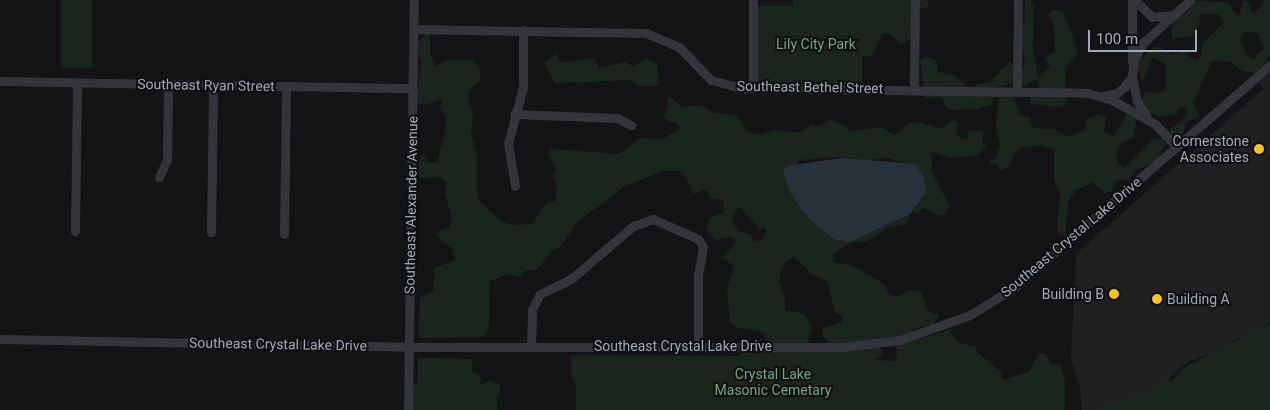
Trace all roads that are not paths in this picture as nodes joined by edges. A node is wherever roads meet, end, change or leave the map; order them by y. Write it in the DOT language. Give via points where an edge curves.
graph roads {
  1 [pos="414,0"];
  2 [pos="753,0"];
  3 [pos="915,0"];
  4 [pos="1018,0"];
  5 [pos="1134,0"];
  6 [pos="1190,0"];
  7 [pos="1175,15"];
  8 [pos="414,29"];
  9 [pos="523,30"];
  10 [pos="1270,65"];
  11 [pos="1132,76"];
  12 [pos="0,81"];
  13 [pos="77,83"];
  14 [pos="168,84"];
  15 [pos="213,85"];
  16 [pos="286,86"];
  17 [pos="413,88"];
  18 [pos="752,88"];
  19 [pos="914,89"];
  20 [pos="1017,91"];
  21 [pos="1102,96"];
  22 [pos="514,114"];
  23 [pos="1155,124"];
  24 [pos="631,125"];
  25 [pos="1177,146"];
  26 [pos="159,177"];
  27 [pos="515,186"];
  28 [pos="75,231"];
  29 [pos="211,232"];
  30 [pos="284,234"];
  31 [pos="0,339"];
  32 [pos="530,345"];
  33 [pos="408,346"];
  34 [pos="698,346"];
  35 [pos="408,410"];
  1 -- 8 [label="street, Southeast Alexander Avenue"];
  2 -- 18 [label="street"];
  3 -- 19 [label="street"];
  4 -- 20 [label="street"];
  5 -- 7 [label="street" via="1152,16"];
  5 -- 11 [label="street"];
  6 -- 7 [label="street"];
  7 -- 11 [label="street" via="1141,46 1133,63"];
  8 -- 9 [label="street, Southeast Bethel Street"];
  8 -- 17 [label="street, Southeast Alexander Avenue"];
  9 -- 18 [label="street, Southeast Bethel Street" via="655,35 679,48 711,80"];
  9 -- 22 [label="street" via="523,87"];
  10 -- 25 [label="street, Southeast Crystal Lake Drive"];
  11 -- 21 [label="street" via="1117,93"];
  11 -- 23 [label="street" via="1139,105"];
  12 -- 13 [label="street, Southeast Ryan Street"];
  13 -- 14 [label="street, Southeast Ryan Street"];
  13 -- 28 [label="street"];
  14 -- 15 [label="street, Southeast Ryan Street"];
  14 -- 26 [label="street" via="167,160"];
  15 -- 16 [label="street, Southeast Ryan Street"];
  15 -- 29 [label="street"];
  16 -- 17 [label="street, Southeast Ryan Street"];
  16 -- 30 [label="street"];
  17 -- 33 [label="street, Southeast Alexander Avenue"];
  18 -- 19 [label="street, Southeast Bethel Street"];
  19 -- 20 [label="street, Southeast Bethel Street"];
  20 -- 21 [label="street, Southeast Bethel Street"];
  21 -- 23 [label="street, Southeast Bethel Street"];
  22 -- 24 [label="street" via="617,118"];
  22 -- 27 [label="street" via="508,144"];
  23 -- 25 [label="street, Southeast Bethel Street"];
  25 -- 34 [label="street, Southeast Crystal Lake Drive" via="1015,287 946,326 872,345"];
  31 -- 33 [label="street, Southeast Crystal Lake Drive"];
  32 -- 33 [label="street, Southeast Crystal Lake Drive"];
  32 -- 34 [label="street, Southeast Crystal Lake Drive"];
  32 -- 34 [label="street" via="532,309 540,294 571,279 633,226 654,219 698,239 703,247 698,274"];
  33 -- 35 [label="street, Southeast Alexander Avenue"];
}
